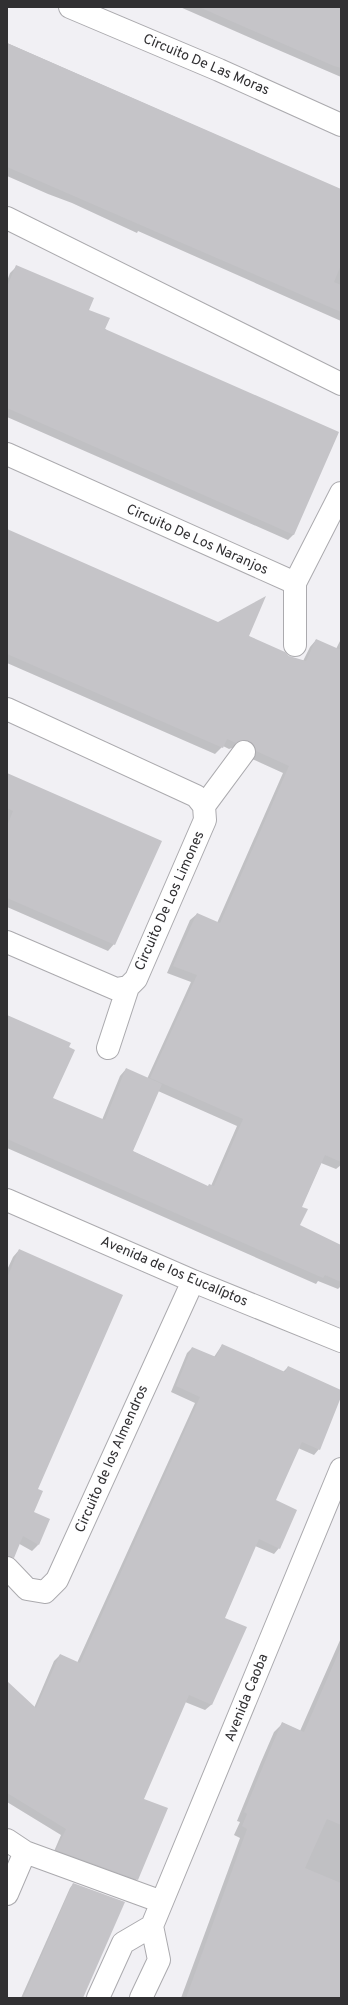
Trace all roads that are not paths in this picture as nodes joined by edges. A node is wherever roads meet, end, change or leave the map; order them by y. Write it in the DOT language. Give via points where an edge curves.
graph roads {
  1 [pos="70,7"];
  2 [pos="341,125"];
  3 [pos="7,218"];
  4 [pos="341,384"];
  5 [pos="7,454"];
  6 [pos="341,492"];
  7 [pos="295,584"];
  8 [pos="295,645"];
  9 [pos="7,709"];
  10 [pos="244,752"];
  11 [pos="204,806"];
  12 [pos="7,942"];
  13 [pos="128,987"];
  14 [pos="108,1048"];
  15 [pos="7,1200"];
  16 [pos="192,1281"];
  17 [pos="341,1341"];
  18 [pos="341,1469"];
  19 [pos="7,1568"];
  20 [pos="7,1840"];
  21 [pos="25,1852"];
  22 [pos="7,1894"];
  23 [pos="162,1902"];
  24 [pos="152,1926"];
  25 [pos="98,1998"];
  26 [pos="141,1998"];
  1 -- 2 [label="street, Circuito De Las Moras"];
  3 -- 4 [label="street"];
  5 -- 7 [label="street, Circuito De Los Naranjos"];
  6 -- 7 [label="street"];
  7 -- 8 [label="street"];
  9 -- 11 [label="street" via="196,796"];
  10 -- 11 [label="street"];
  11 -- 13 [label="street, Circuito De Los Limones" via="205,820 136,979"];
  12 -- 13 [label="street, Circuito De Los Limones" via="116,989"];
  13 -- 14 [label="street"];
  15 -- 16 [label="street, Avenida de los Eucalíptos"];
  16 -- 17 [label="street, Avenida de los Eucalíptos"];
  16 -- 19 [label="street, Circuito de los Almendros" via="57,1580 45,1592 27,1589"];
  18 -- 23 [label="street, Avenida Caoba"];
  20 -- 21 [label="street"];
  21 -- 22 [label="street"];
  21 -- 23 [label="street"];
  23 -- 24 [label="street, Avenida Caoba"];
  24 -- 25 [label="street" via="123,1943"];
  24 -- 26 [label="street" via="160,1960"];
}
